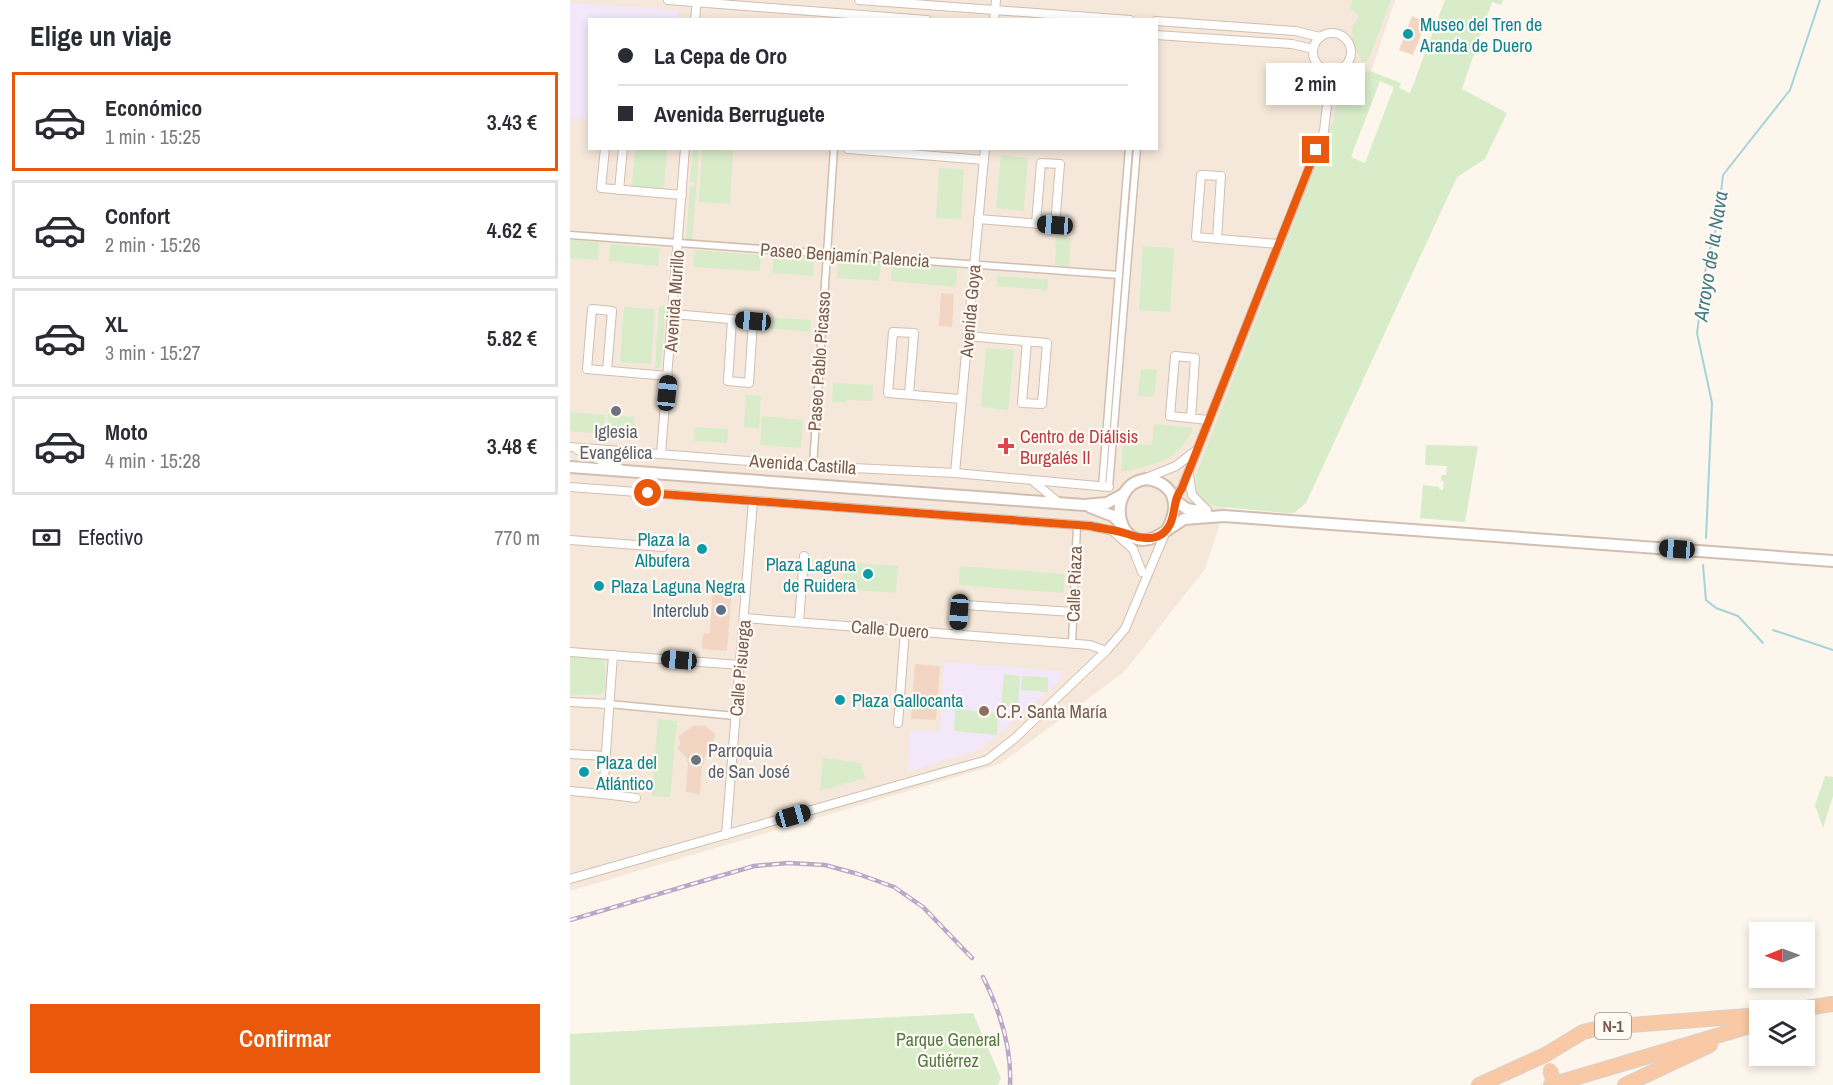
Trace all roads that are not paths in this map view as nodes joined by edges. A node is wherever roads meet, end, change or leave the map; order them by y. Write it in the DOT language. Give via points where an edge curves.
graph roads {
  1 [pos="668,0"];
  2 [pos="859,0"];
  3 [pos="996,0"];
  4 [pos="697,1"];
  5 [pos="995,10"];
  6 [pos="844,16"];
  7 [pos="695,18"];
  8 [pos="886,18"];
  9 [pos="994,18"];
  10 [pos="1103,18"];
  11 [pos="1158,21"];
  12 [pos="1158,35"];
  13 [pos="1320,37"];
  14 [pos="1313,49"];
  15 [pos="1331,72"];
  16 [pos="605,150"];
  17 [pos="622,150"];
  18 [pos="686,150"];
  19 [pos="834,150"];
  20 [pos="860,150"];
  21 [pos="985,150"];
  22 [pos="1129,150"];
  23 [pos="1137,150"];
  24 [pos="984,160"];
  25 [pos="1126,183"];
  26 [pos="1134,183"];
  27 [pos="619,190"];
  28 [pos="682,195"];
  29 [pos="978,219"];
  30 [pos="1036,224"];
  31 [pos="1122,230"];
  32 [pos="1130,230"];
  33 [pos="570,236"];
  34 [pos="1217,239"];
  35 [pos="678,243"];
  36 [pos="1279,244"];
  37 [pos="826,254"];
  38 [pos="974,265"];
  39 [pos="1122,272"];
  40 [pos="673,315"];
  41 [pos="732,320"];
  42 [pos="967,336"];
  43 [pos="1027,341"];
  44 [pos="607,371"];
  45 [pos="668,376"];
  46 [pos="909,394"];
  47 [pos="961,399"];
  48 [pos="1191,418"];
  49 [pos="1208,420"];
  50 [pos="571,447"];
  51 [pos="1195,451"];
  52 [pos="661,454"];
  53 [pos="813,466"];
  54 [pos="570,467"];
  55 [pos="1190,467"];
  56 [pos="626,471"];
  57 [pos="954,473"];
  58 [pos="1143,479"];
  59 [pos="1033,481"];
  60 [pos="570,487"];
  61 [pos="1105,487"];
  62 [pos="1124,494"];
  63 [pos="1174,499"];
  64 [pos="753,501"];
  65 [pos="1059,503"];
  66 [pos="1084,505"];
  67 [pos="1220,516"];
  68 [pos="1077,525"];
  69 [pos="1116,527"];
  70 [pos="1166,531"];
  71 [pos="1131,536"];
  72 [pos="570,540"];
  73 [pos="663,547"];
  74 [pos="804,556"];
  75 [pos="1833,561"];
  76 [pos="1142,572"];
  77 [pos="1142,587"];
  78 [pos="1073,612"];
  79 [pos="744,618"];
  80 [pos="799,622"];
  81 [pos="905,630"];
  82 [pos="957,634"];
  83 [pos="1072,644"];
  84 [pos="1106,651"];
  85 [pos="570,652"];
  86 [pos="613,655"];
  87 [pos="740,665"];
  88 [pos="570,702"];
  89 [pos="609,704"];
  90 [pos="735,716"];
  91 [pos="898,723"];
  92 [pos="570,754"];
  93 [pos="606,756"];
  94 [pos="570,791"];
  95 [pos="603,794"];
  96 [pos="636,798"];
  97 [pos="726,835"];
  98 [pos="570,879"];
  99 [pos="1833,1004"];
  100 [pos="1815,1007"];
  101 [pos="1815,1009"];
  102 [pos="1749,1016"];
  103 [pos="1749,1026"];
  104 [pos="1749,1033"];
  105 [pos="1545,1054"];
  106 [pos="1479,1085"];
  107 [pos="1553,1085"];
  108 [pos="1625,1085"];
  1 -- 4 [label="street"];
  2 -- 5 [label="street"];
  3 -- 5 [label="street"];
  4 -- 6 [label="street"];
  4 -- 7 [label="street"];
  5 -- 9 [label="street"];
  5 -- 10 [label="street"];
  6 -- 8 [label="street"];
  11 -- 13 [label="street" via="1295,31"];
  12 -- 14 [label="street" via="1292,44"];
  13 -- 14 [label="street"];
  13 -- 15 [label="street" via="1336,33 1350,44 1352,54 1348,63"];
  14 -- 15 [label="street" via="1317,64"];
  15 -- 36 [label="street" via="1324,131"];
  16 -- 27 [label="street" via="601,188"];
  17 -- 27 [label="street"];
  18 -- 28 [label="street, Avenida Murillo"];
  19 -- 37 [label="street, Paseo Pablo Picasso"];
  20 -- 24 [label="street"];
  21 -- 24 [label="street, Avenida Goya"];
  22 -- 25 [label="street"];
  23 -- 26 [label="street"];
  24 -- 29 [label="street, Avenida Goya"];
  25 -- 26 [label="street"];
  25 -- 31 [label="street"];
  26 -- 32 [label="street"];
  27 -- 28 [label="street"];
  28 -- 35 [label="street, Avenida Murillo"];
  29 -- 30 [label="street"];
  29 -- 38 [label="street, Avenida Goya"];
  30 -- 30 [label="street" via="1055,225 1060,164 1041,162"];
  31 -- 32 [label="street"];
  31 -- 39 [label="street"];
  32 -- 39 [label="street"];
  33 -- 35 [label="street, Paseo Benjamín Palencia"];
  34 -- 34 [label="street" via="1196,237 1201,175 1221,176"];
  34 -- 36 [label="street"];
  35 -- 37 [label="street, Paseo Benjamín Palencia"];
  35 -- 40 [label="street, Avenida Murillo"];
  36 -- 49 [label="street"];
  37 -- 38 [label="street, Paseo Benjamín Palencia"];
  37 -- 53 [label="street, Paseo Pablo Picasso"];
  38 -- 39 [label="street, Paseo Benjamín Palencia"];
  38 -- 42 [label="street, Avenida Goya"];
  39 -- 61 [label="street"];
  40 -- 41 [label="street"];
  40 -- 45 [label="street, Avenida Murillo"];
  41 -- 41 [label="street" via="753,321 749,383 728,381"];
  42 -- 43 [label="street"];
  42 -- 47 [label="street, Avenida Goya"];
  43 -- 43 [label="street" via="1047,342 1042,404 1022,402"];
  44 -- 44 [label="street" via="587,369 592,309 612,311"];
  44 -- 45 [label="street"];
  45 -- 52 [label="street, Avenida Murillo"];
  46 -- 46 [label="street" via="888,393 893,332 914,333"];
  46 -- 47 [label="street"];
  47 -- 57 [label="street, Avenida Goya"];
  48 -- 48 [label="street" via="1170,416 1175,356 1195,358"];
  48 -- 49 [label="street"];
  49 -- 51 [label="street"];
  50 -- 52 [label="street, Avenida Castilla"];
  50 -- 56 [label="street, Avenida Castilla"];
  51 -- 55 [label="street"];
  51 -- 58 [label="street" via="1176,466"];
  52 -- 53 [label="street, Avenida Castilla"];
  53 -- 57 [label="street, Avenida Castilla"];
  54 -- 56 [label="street, Avenida Castilla"];
  55 -- 63 [label="street"];
  55 -- 67 [label="street" via="1192,495 1204,509"];
  56 -- 65 [label="street, Avenida Castilla"];
  57 -- 59 [label="street, Avenida Castilla"];
  58 -- 62 [label="street"];
  58 -- 63 [label="street" via="1162,484"];
  59 -- 61 [label="street, Avenida Castilla"];
  59 -- 65 [label="street"];
  60 -- 64 [label="street"];
  62 -- 66 [label="street, Avenida Castilla" via="1107,503"];
  62 -- 69 [label="street"];
  63 -- 67 [label="street" via="1187,509"];
  63 -- 70 [label="street" via="1173,517"];
  64 -- 68 [label="street"];
  64 -- 79 [label="street, Calle Pisuerga"];
  65 -- 66 [label="street, Avenida Castilla"];
  66 -- 69 [label="street, Avenida Castilla" via="1105,512"];
  67 -- 70 [label="street" via="1184,519"];
  67 -- 75 [label="street"];
  68 -- 69 [label="street"];
  68 -- 78 [label="street, Calle Riaza"];
  69 -- 71 [label="street"];
  69 -- 76 [label="street" via="1133,549"];
  70 -- 71 [label="street" via="1150,539"];
  70 -- 77 [label="street"];
  71 -- 76 [label="street" via="1141,557"];
  72 -- 73 [label="street"];
  74 -- 80 [label="street"];
  76 -- 77 [label="street"];
  77 -- 84 [label="street" via="1125,629"];
  78 -- 82 [label="street" via="965,605 959,612"];
  78 -- 83 [label="street, Calle Riaza"];
  79 -- 80 [label="street, Calle Duero"];
  79 -- 87 [label="street, Calle Pisuerga"];
  80 -- 81 [label="street, Calle Duero"];
  81 -- 82 [label="street, Calle Duero"];
  81 -- 91 [label="street"];
  82 -- 83 [label="street, Calle Duero"];
  83 -- 84 [label="street, Calle Duero"];
  84 -- 97 [label="street" via="987,760"];
  85 -- 86 [label="street"];
  86 -- 87 [label="street"];
  86 -- 89 [label="street"];
  87 -- 90 [label="street, Calle Pisuerga"];
  88 -- 89 [label="street"];
  89 -- 90 [label="street"];
  89 -- 93 [label="street"];
  90 -- 97 [label="street, Calle Pisuerga"];
  92 -- 93 [label="street"];
  93 -- 95 [label="street"];
  94 -- 95 [label="street"];
  95 -- 96 [label="street"];
  97 -- 98 [label="street"];
  99 -- 100 [label="highway"];
  99 -- 101 [label="highway"];
  102 -- 105 [label="highway, N-1" via="1604,1027 1569,1038"];
  103 -- 107 [label="highway, N-1"];
  104 -- 108 [label="highway" via="1699,1049"];
  105 -- 106 [label="highway, N-1"];
  105 -- 107 [label="highway, bridge"];
}
